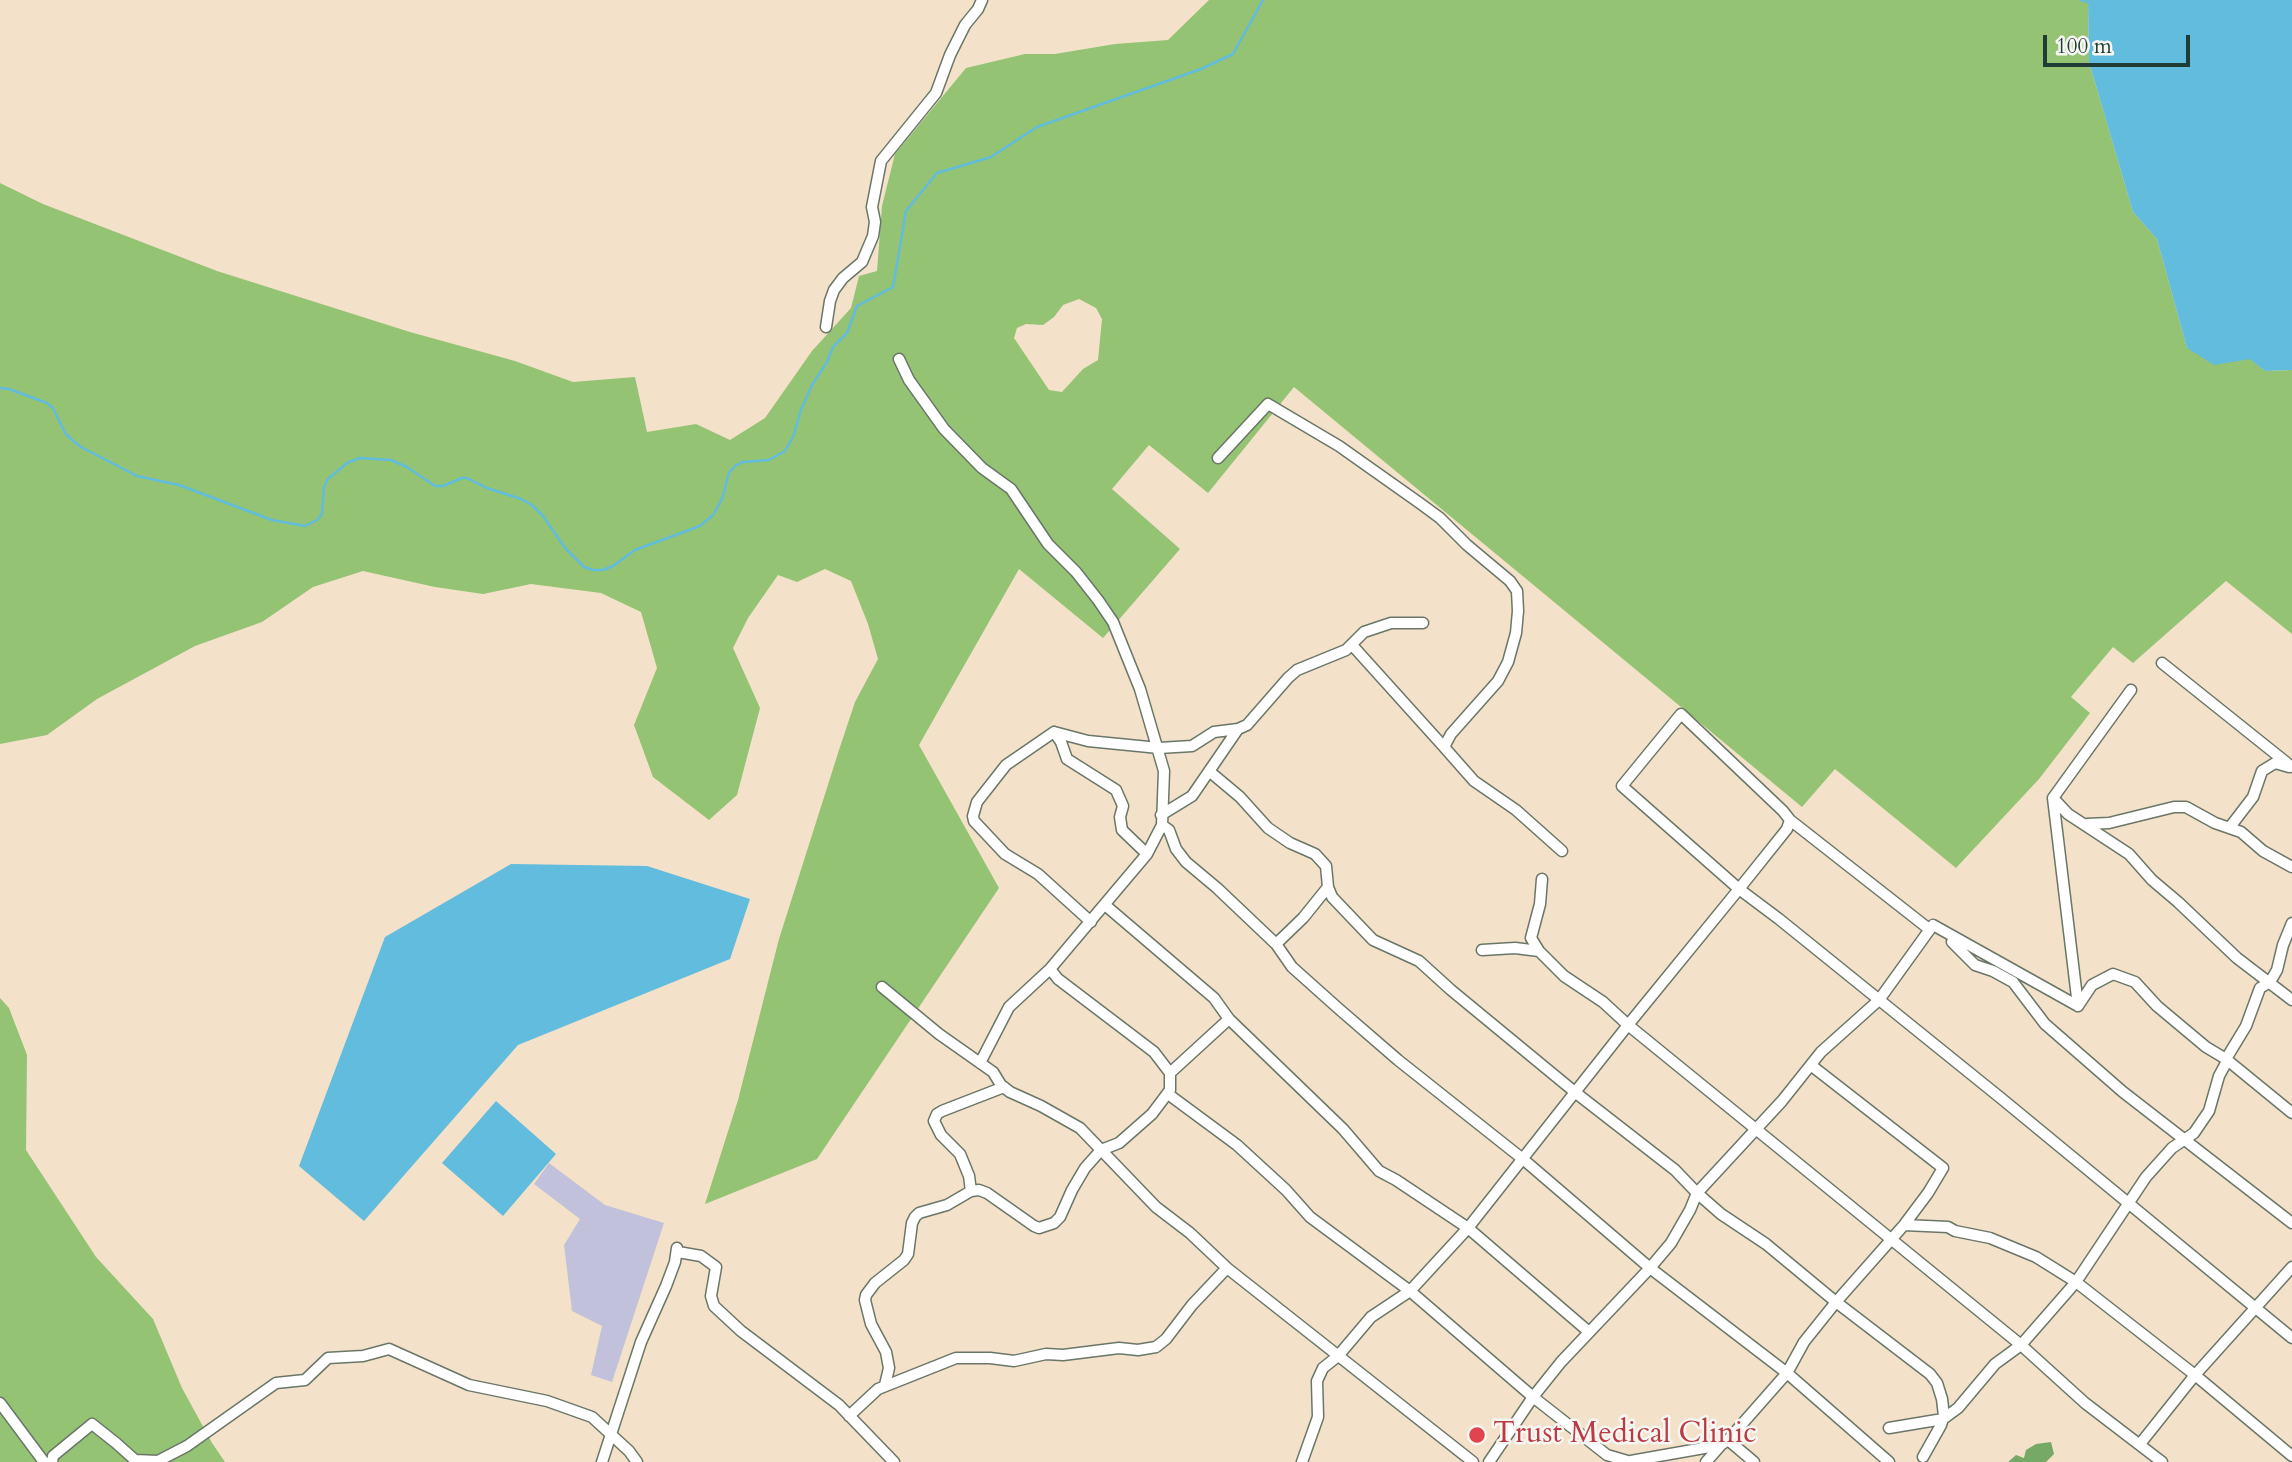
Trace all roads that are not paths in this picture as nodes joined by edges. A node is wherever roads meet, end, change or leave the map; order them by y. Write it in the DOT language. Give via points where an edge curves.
graph roads {
  1 [pos="982,0"];
  2 [pos="826,327"];
  3 [pos="899,359"];
  4 [pos="1217,458"];
  5 [pos="1423,623"];
  6 [pos="1352,645"];
  7 [pos="2162,663"];
  8 [pos="2131,690"];
  9 [pos="1238,729"];
  10 [pos="1054,732"];
  11 [pos="1444,747"];
  12 [pos="1159,748"];
  13 [pos="2292,767"];
  14 [pos="1209,771"];
  15 [pos="2053,798"];
  16 [pos="1161,820"];
  17 [pos="1790,820"];
  18 [pos="2087,824"];
  19 [pos="2230,827"];
  20 [pos="1562,851"];
  21 [pos="1147,855"];
  22 [pos="2292,867"];
  23 [pos="1542,879"];
  24 [pos="1328,887"];
  25 [pos="1739,889"];
  26 [pos="1105,905"];
  27 [pos="1091,922"];
  28 [pos="2292,923"];
  29 [pos="1931,927"];
  30 [pos="1276,944"];
  31 [pos="1482,950"];
  32 [pos="1539,951"];
  33 [pos="1050,970"];
  34 [pos="2270,982"];
  35 [pos="882,987"];
  36 [pos="1879,1000"];
  37 [pos="2292,1000"];
  38 [pos="2078,1006"];
  39 [pos="1229,1019"];
  40 [pos="1628,1025"];
  41 [pos="2226,1059"];
  42 [pos="980,1063"];
  43 [pos="1812,1066"];
  44 [pos="1170,1073"];
  45 [pos="1004,1087"];
  46 [pos="1576,1093"];
  47 [pos="1167,1094"];
  48 [pos="2292,1113"];
  49 [pos="1757,1128"];
  50 [pos="2183,1140"];
  51 [pos="1119,1143"];
  52 [pos="1101,1150"];
  53 [pos="1524,1160"];
  54 [pos="1119,1169"];
  55 [pos="971,1191"];
  56 [pos="1697,1193"];
  57 [pos="2128,1203"];
  58 [pos="2292,1223"];
  59 [pos="1903,1225"];
  60 [pos="1468,1228"];
  61 [pos="1891,1238"];
  62 [pos="2292,1267"];
  63 [pos="1227,1268"];
  64 [pos="1650,1268"];
  65 [pos="2076,1282"];
  66 [pos="1410,1291"];
  67 [pos="1836,1302"];
  68 [pos="2256,1308"];
  69 [pos="1588,1332"];
  70 [pos="2292,1338"];
  71 [pos="2021,1345"];
  72 [pos="1338,1356"];
  73 [pos="1787,1373"];
  74 [pos="2195,1375"];
  75 [pos="885,1385"];
  76 [pos="1533,1397"];
  77 [pos="0,1403"];
  78 [pos="849,1416"];
  79 [pos="1943,1419"];
  80 [pos="1889,1429"];
  81 [pos="612,1434"];
  82 [pos="1725,1443"];
  83 [pos="2140,1444"];
  84 [pos="2292,1456"];
  85 [pos="1923,1457"];
  86 [pos="44,1462"];
  87 [pos="52,1462"];
  88 [pos="602,1462"];
  89 [pos="637,1462"];
  90 [pos="894,1462"];
  91 [pos="1302,1462"];
  92 [pos="1473,1462"];
  93 [pos="1489,1462"];
  94 [pos="1631,1462"];
  95 [pos="1706,1462"];
  96 [pos="1754,1462"];
  97 [pos="1889,1462"];
  98 [pos="2162,1462"];
  1 -- 2 [label="street" via="965,25 936,93 881,161 872,207 873,236 862,262 834,290"];
  3 -- 12 [label="street" via="944,429 982,468 1012,489 1048,544 1098,600 1120,639"];
  4 -- 11 [label="street" via="1268,404 1339,446 1421,504 1510,582 1517,591 1518,611 1508,662"];
  5 -- 6 [label="street" via="1377,627 1364,632"];
  6 -- 9 [label="street" via="1297,670 1247,725"];
  6 -- 11 [label="street"];
  7 -- 13 [label="street"];
  8 -- 15 [label="street"];
  9 -- 12 [label="street" via="1214,732 1192,746"];
  9 -- 14 [label="street"];
  10 -- 12 [label="street" via="1088,741"];
  10 -- 21 [label="street" via="1067,759 1116,790 1123,806 1122,830"];
  10 -- 27 [label="street" via="1006,765 977,802 973,816 1005,854 1038,874"];
  11 -- 20 [label="street" via="1474,781"];
  12 -- 16 [label="street" via="1164,771"];
  13 -- 19 [label="street" via="2275,763 2262,771 2253,797"];
  14 -- 16 [label="street" via="1192,796"];
  14 -- 24 [label="street" via="1268,828 1321,859"];
  15 -- 18 [label="street" via="2068,814"];
  15 -- 38 [label="street"];
  16 -- 21 [label="street"];
  16 -- 30 [label="street" via="1186,862"];
  17 -- 25 [label="street"];
  17 -- 25 [label="street" via="1681,714 1622,786"];
  17 -- 29 [label="street"];
  18 -- 19 [label="street" via="2186,807"];
  18 -- 34 [label="street" via="2129,854 2236,958"];
  19 -- 22 [label="street"];
  21 -- 26 [label="street"];
  23 -- 32 [label="street" via="1531,932"];
  24 -- 30 [label="street"];
  24 -- 46 [label="street" via="1373,940 1419,961"];
  25 -- 36 [label="street"];
  25 -- 40 [label="street"];
  26 -- 27 [label="street"];
  26 -- 39 [label="street" via="1214,998"];
  27 -- 33 [label="street"];
  28 -- 34 [label="street"];
  29 -- 36 [label="street"];
  29 -- 38 [label="street"];
  29 -- 50 [label="street" via="1975,965 2013,982 2045,1024"];
  30 -- 53 [label="street" via="1292,967 1339,1009"];
  31 -- 32 [label="street"];
  32 -- 40 [label="street"];
  33 -- 42 [label="street" via="1009,1007"];
  33 -- 44 [label="street" via="1154,1052"];
  34 -- 37 [label="street"];
  34 -- 41 [label="street" via="2260,988"];
  35 -- 42 [label="street"];
  36 -- 43 [label="street" via="1821,1052"];
  36 -- 57 [label="street"];
  38 -- 41 [label="street" via="2092,985 2113,974 2135,982 2157,1006"];
  39 -- 44 [label="street"];
  39 -- 60 [label="street" via="1380,1171"];
  40 -- 46 [label="street"];
  40 -- 49 [label="street"];
  41 -- 48 [label="street"];
  41 -- 50 [label="street" via="2209,1111 2194,1133"];
  42 -- 45 [label="street"];
  43 -- 49 [label="street"];
  43 -- 59 [label="street" via="1943,1168"];
  44 -- 47 [label="street"];
  45 -- 52 [label="street" via="1080,1128"];
  45 -- 55 [label="street" via="942,1111 934,1121 960,1154"];
  46 -- 53 [label="street"];
  46 -- 56 [label="street" via="1675,1170"];
  47 -- 51 [label="street"];
  47 -- 66 [label="street" via="1237,1145 1310,1217"];
  49 -- 56 [label="street"];
  49 -- 61 [label="street"];
  50 -- 57 [label="street" via="2146,1177"];
  50 -- 58 [label="street"];
  51 -- 52 [label="street"];
  51 -- 54 [label="street"];
  52 -- 54 [label="street"];
  52 -- 55 [label="street" via="1081,1175 1060,1217 1045,1227 1024,1220 987,1193"];
  53 -- 60 [label="street"];
  53 -- 64 [label="street"];
  54 -- 63 [label="street"];
  55 -- 75 [label="street" via="947,1205 919,1213 912,1223 908,1254 866,1295 871,1324 887,1352"];
  56 -- 64 [label="street" via="1671,1243"];
  56 -- 67 [label="street"];
  57 -- 65 [label="street"];
  57 -- 68 [label="street"];
  59 -- 61 [label="street"];
  59 -- 65 [label="street" via="1937,1225 1990,1238 2036,1257"];
  60 -- 66 [label="street"];
  60 -- 69 [label="street"];
  61 -- 67 [label="street"];
  61 -- 71 [label="street"];
  62 -- 68 [label="street"];
  63 -- 72 [label="street"];
  63 -- 75 [label="street" via="1156,1347 1046,1354 1014,1362 956,1358"];
  64 -- 69 [label="street"];
  64 -- 73 [label="street"];
  65 -- 71 [label="street"];
  65 -- 74 [label="street"];
  66 -- 72 [label="street" via="1371,1317"];
  66 -- 76 [label="street"];
  67 -- 73 [label="street" via="1804,1342"];
  67 -- 79 [label="street" via="1930,1374 1942,1399"];
  68 -- 70 [label="street"];
  68 -- 74 [label="street"];
  69 -- 76 [label="street"];
  71 -- 79 [label="street" via="1995,1364"];
  71 -- 83 [label="street" via="2085,1403"];
  72 -- 91 [label="street" via="1323,1368 1317,1381 1318,1417"];
  72 -- 92 [label="street"];
  73 -- 82 [label="street"];
  73 -- 97 [label="street"];
  74 -- 83 [label="street"];
  74 -- 84 [label="street"];
  75 -- 78 [label="street"];
  76 -- 93 [label="street"];
  76 -- 94 [label="street" via="1607,1455"];
  77 -- 86 [label="street"];
  78 -- 81 [label="street" via="714,1306 716,1267 701,1256 677,1250"];
  78 -- 90 [label="street"];
  79 -- 80 [label="street"];
  79 -- 85 [label="street"];
  81 -- 87 [label="street" via="592,1417 569,1408 469,1385 389,1349 328,1358 305,1381 276,1383 158,1461 135,1460 92,1424"];
  81 -- 88 [label="street"];
  81 -- 89 [label="street"];
  82 -- 94 [label="street"];
  82 -- 95 [label="street"];
  82 -- 96 [label="street"];
  83 -- 98 [label="street"];
}
